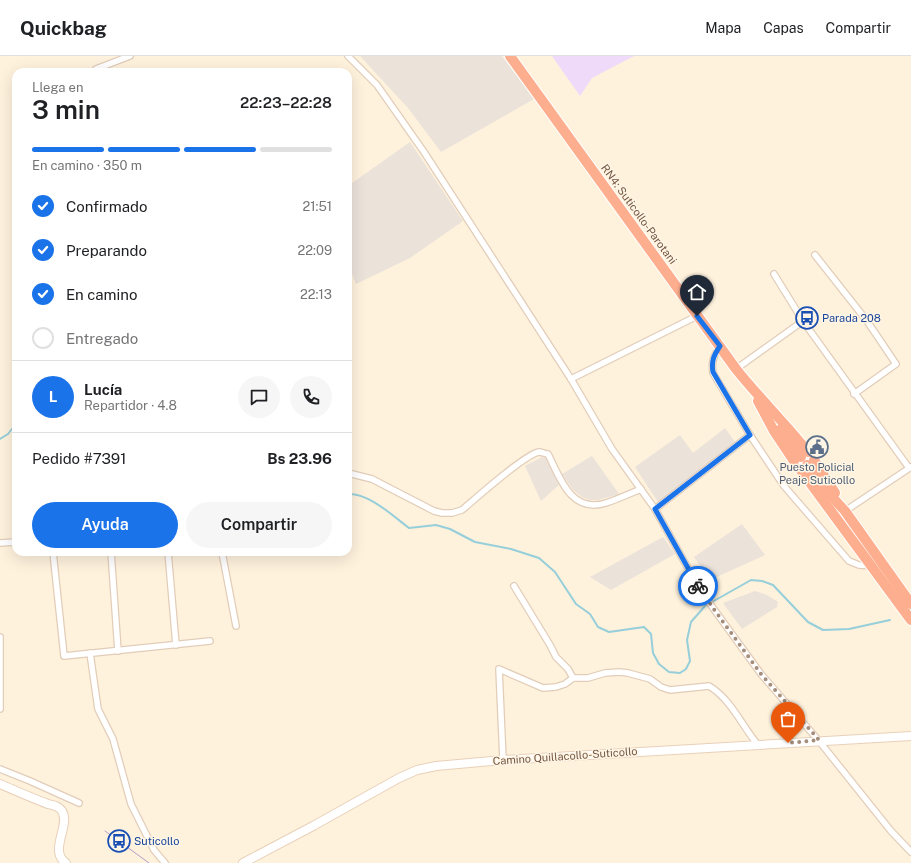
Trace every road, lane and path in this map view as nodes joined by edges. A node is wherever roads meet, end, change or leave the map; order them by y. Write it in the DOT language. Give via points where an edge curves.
graph roads {
  1 [pos="130,56"];
  2 [pos="348,56"];
  3 [pos="510,56"];
  4 [pos="99,68"];
  5 [pos="815,255"];
  6 [pos="774,274"];
  7 [pos="697,316"];
  8 [pos="803,321"];
  9 [pos="720,346"];
  10 [pos="736,369"];
  11 [pos="571,379"];
  12 [pos="749,386"];
  13 [pos="854,394"];
  14 [pos="750,435"];
  15 [pos="804,461"];
  16 [pos="910,468"];
  17 [pos="352,474"];
  18 [pos="641,489"];
  19 [pos="655,509"];
  20 [pos="844,511"];
  21 [pos="12,542"];
  22 [pos="0,543"];
  23 [pos="54,556"];
  24 [pos="111,556"];
  25 [pos="168,556"];
  26 [pos="223,556"];
  27 [pos="872,566"];
  28 [pos="514,586"];
  29 [pos="911,604"];
  30 [pos="911,620"];
  31 [pos="236,626"];
  32 [pos="0,637"];
  33 [pos="210,641"];
  34 [pos="176,645"];
  35 [pos="118,651"];
  36 [pos="90,654"];
  37 [pos="573,678"];
  38 [pos="0,709"];
  39 [pos="911,736"];
  40 [pos="819,740"];
  41 [pos="758,745"];
  42 [pos="503,760"];
  43 [pos="0,769"];
  44 [pos="0,784"];
  45 [pos="79,803"];
  46 [pos="911,852"];
  47 [pos="66,863"];
  48 [pos="165,863"];
  49 [pos="243,863"];
  1 -- 4 [label="street"];
  2 -- 11 [label="street" via="377,85 424,152"];
  3 -- 7 [label="highway, RN4: Suticollo-Parotani"];
  5 -- 13 [label="street" via="867,321 896,364"];
  6 -- 8 [label="street"];
  7 -- 9 [label="highway, RN4: Suticollo-Parotani"];
  7 -- 11 [label="street"];
  8 -- 10 [label="street"];
  8 -- 13 [label="street"];
  9 -- 10 [label="highway, RN4: Suticollo-Parotani"];
  9 -- 14 [label="street" via="711,364 713,372"];
  10 -- 12 [label="highway, RN4: Suticollo-Parotani"];
  11 -- 18 [label="street" via="612,449"];
  12 -- 15 [label="highway, RN4: Suticollo-Parotani"];
  12 -- 15 [label="highway, RN4: Suticollo-Parotani" via="774,431"];
  13 -- 16 [label="street"];
  14 -- 19 [label="street"];
  14 -- 27 [label="street" via="784,486 849,560 859,565"];
  15 -- 20 [label="highway"];
  15 -- 27 [label="highway"];
  16 -- 20 [label="street"];
  17 -- 18 [label="street" via="372,479 442,513 462,510 518,464 540,452 548,454 569,493 583,503 604,504"];
  18 -- 19 [label="street"];
  19 -- 40 [label="street" via="713,608 761,674"];
  20 -- 29 [label="highway"];
  21 -- 22 [label="street"];
  23 -- 36 [label="street" via="64,656"];
  24 -- 35 [label="street"];
  25 -- 34 [label="street"];
  26 -- 31 [label="street"];
  27 -- 30 [label="highway"];
  28 -- 37 [label="street" via="556,657"];
  32 -- 38 [label="street"];
  33 -- 34 [label="street"];
  34 -- 35 [label="street"];
  35 -- 36 [label="street"];
  36 -- 48 [label="street" via="98,709 113,739 131,804 154,850"];
  37 -- 41 [label="street" via="619,672 650,679 670,690 709,686 729,704"];
  37 -- 42 [label="street" via="565,684 543,688 499,668"];
  39 -- 40 [label="main road, Camino Quillacollo-Suticollo"];
  40 -- 41 [label="main road, Camino Quillacollo-Suticollo"];
  40 -- 46 [label="street" via="891,831"];
  41 -- 42 [label="main road, Camino Quillacollo-Suticollo"];
  42 -- 49 [label="main road, Camino Quillacollo-Suticollo" via="417,770"];
  43 -- 45 [label="street"];
  44 -- 47 [label="main road" via="62,810 64,818 59,849 60,857"];
}
